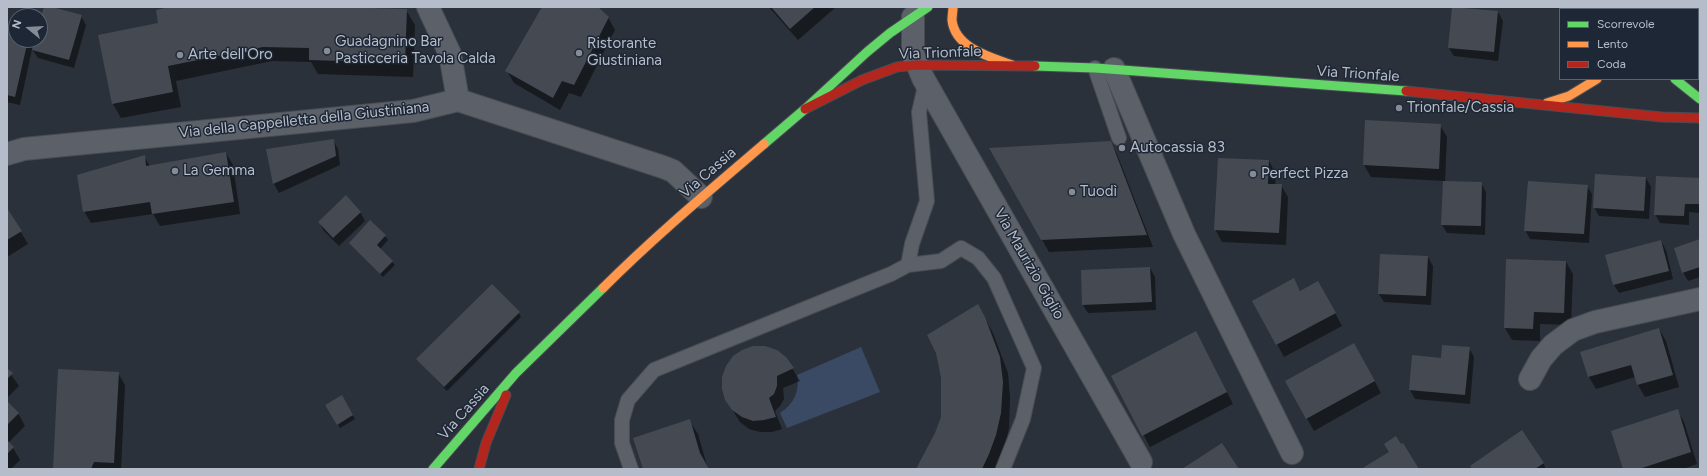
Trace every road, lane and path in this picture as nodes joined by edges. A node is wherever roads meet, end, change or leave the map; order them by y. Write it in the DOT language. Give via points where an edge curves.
graph roads {
  1 [pos="428,7"];
  2 [pos="953,7"];
  3 [pos="921,12"];
  4 [pos="1013,65"];
  5 [pos="1105,69"];
  6 [pos="921,73"];
  7 [pos="1595,80"];
  8 [pos="1676,80"];
  9 [pos="1700,99"];
  10 [pos="458,100"];
  11 [pos="1542,104"];
  12 [pos="805,109"];
  13 [pos="1700,118"];
  14 [pos="1119,138"];
  15 [pos="13,146"];
  16 [pos="701,197"];
  17 [pos="908,265"];
  18 [pos="1700,299"];
  19 [pos="516,373"];
  20 [pos="1530,379"];
  21 [pos="1292,453"];
  22 [pos="1142,462"];
  23 [pos="433,469"];
  24 [pos="479,469"];
  25 [pos="630,469"];
  26 [pos="1003,469"];
  1 -- 10 [label="street" via="450,54"];
  2 -- 4 [label="main road, Via Trionfale" via="952,23 961,40 989,56"];
  3 -- 6 [label="street, Via Maurizio Giglio" via="913,54"];
  3 -- 12 [label="main road, Via Cassia" via="857,60"];
  4 -- 5 [label="main road, Via Trionfale"];
  4 -- 6 [label="main road, Via Trionfale"];
  5 -- 11 [label="main road, Via Trionfale"];
  5 -- 14 [label="lane"];
  5 -- 21 [label="street"];
  6 -- 12 [label="main road, Via Trionfale" via="897,67 874,75"];
  6 -- 17 [label="lane" via="919,112 927,201 912,244"];
  6 -- 22 [label="street, Via Maurizio Giglio"];
  7 -- 11 [label="main road" via="1569,96"];
  8 -- 9 [label="main road"];
  10 -- 15 [label="street, Via della Cappelletta della Giustiniana" via="413,111"];
  10 -- 16 [label="street" via="663,167 673,172"];
  11 -- 13 [label="main road, Via Trionfale" via="1662,117"];
  12 -- 16 [label="main road, Via Cassia"];
  16 -- 19 [label="main road, Via Cassia" via="603,286"];
  17 -- 25 [label="lane" via="654,370 628,400 622,420 622,443"];
  17 -- 26 [label="lane" via="941,261 961,248 978,258 994,278 1034,368 1024,419"];
  18 -- 20 [label="street" via="1595,322 1573,330 1553,345 1541,359"];
  19 -- 23 [label="main road, Via Cassia"];
  19 -- 24 [label="main road, Via Cassia" via="493,424"];
}
